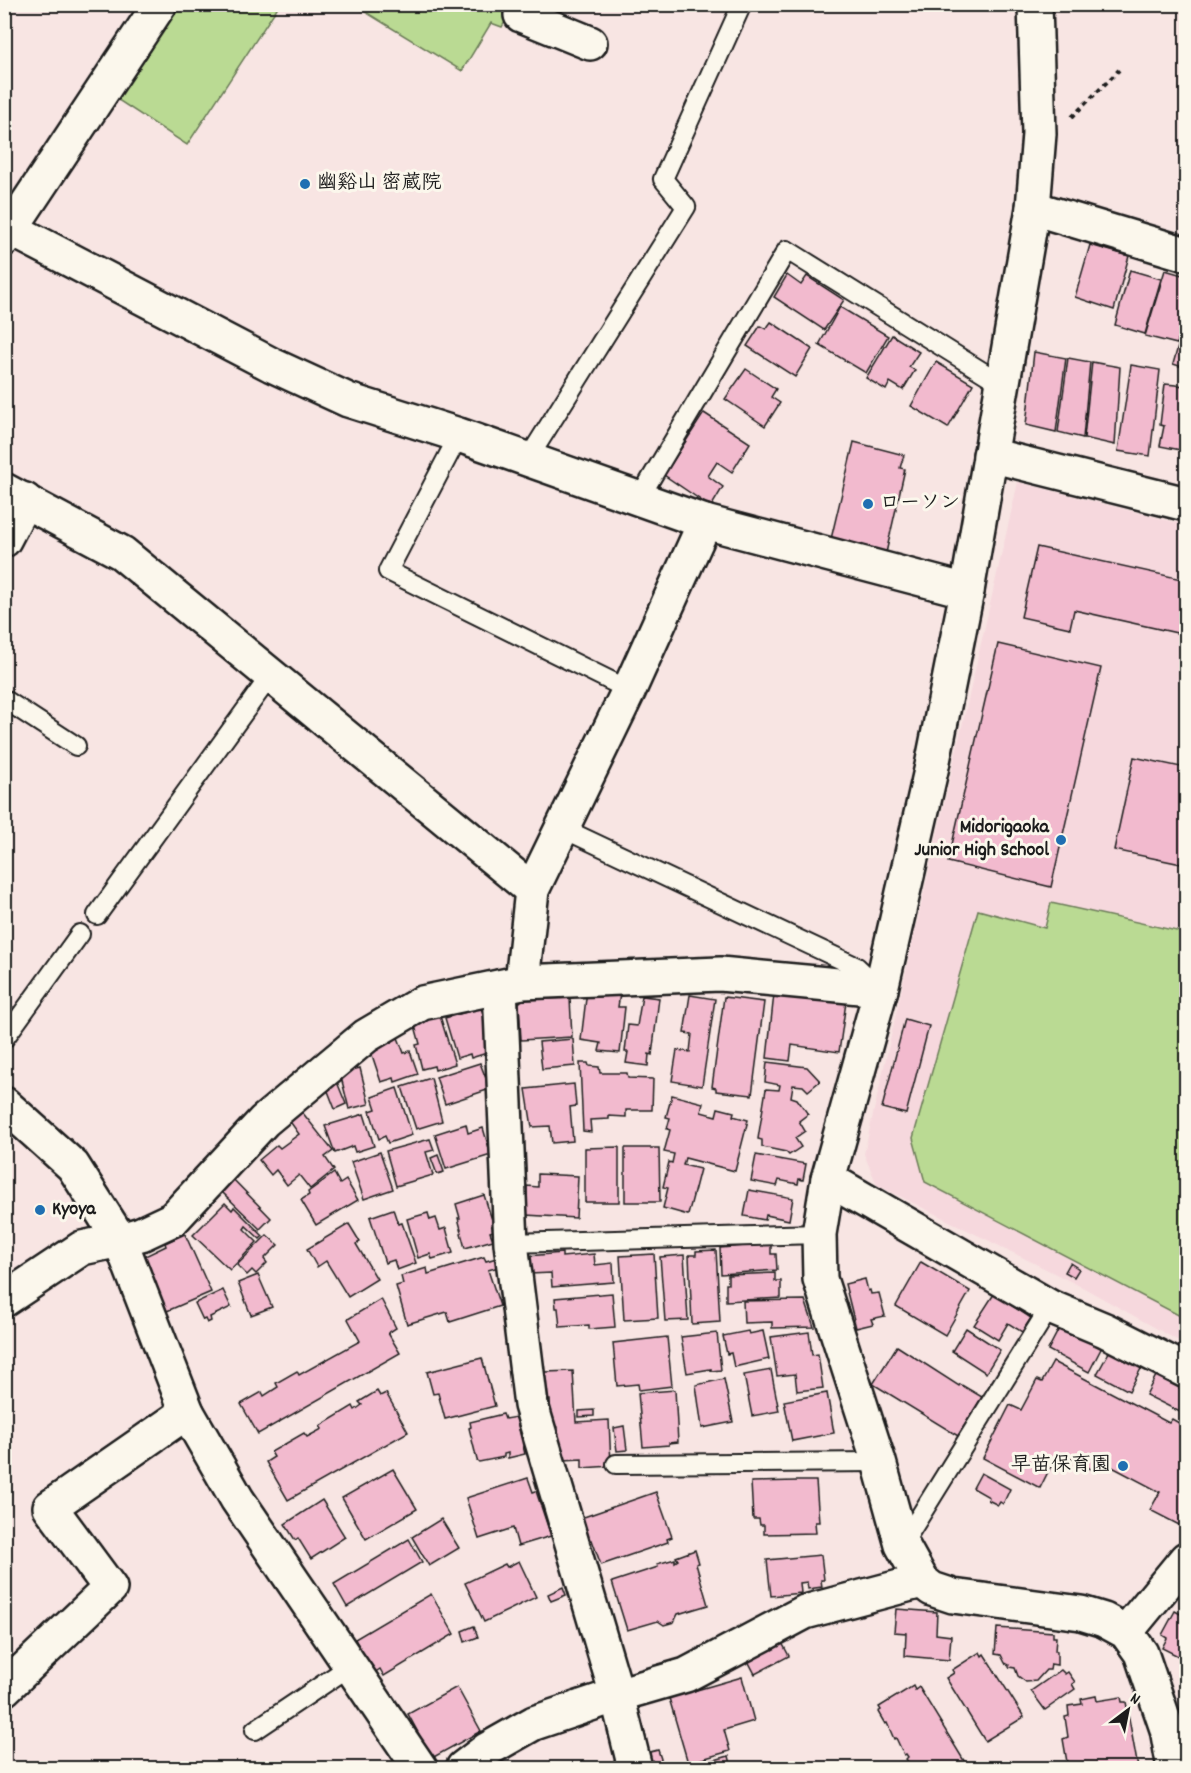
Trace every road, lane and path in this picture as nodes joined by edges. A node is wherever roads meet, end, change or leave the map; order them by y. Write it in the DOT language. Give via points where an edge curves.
graph roads {
  1 [pos="160,4"];
  2 [pos="527,4"];
  3 [pos="742,4"];
  4 [pos="1035,4"];
  5 [pos="590,43"];
  6 [pos="1119,70"];
  7 [pos="1040,134"];
  8 [pos="1033,208"];
  9 [pos="7,231"];
  10 [pos="1186,255"];
  11 [pos="1002,384"];
  12 [pos="459,435"];
  13 [pos="990,455"];
  14 [pos="528,459"];
  15 [pos="15,495"];
  16 [pos="639,497"];
  17 [pos="1186,504"];
  18 [pos="705,522"];
  19 [pos="4,540"];
  20 [pos="967,591"];
  21 [pos="271,675"];
  22 [pos="629,690"];
  23 [pos="4,699"];
  24 [pos="76,746"];
  25 [pos="562,828"];
  26 [pos="532,890"];
  27 [pos="97,915"];
  28 [pos="80,934"];
  29 [pos="511,984"];
  30 [pos="881,989"];
  31 [pos="4,1039"];
  32 [pos="4,1104"];
  33 [pos="828,1179"];
  34 [pos="819,1234"];
  35 [pos="120,1240"];
  36 [pos="511,1244"];
  37 [pos="4,1300"];
  38 [pos="1050,1307"];
  39 [pos="1186,1371"];
  40 [pos="187,1412"];
  41 [pos="879,1462"];
  42 [pos="616,1464"];
  43 [pos="902,1545"];
  44 [pos="1186,1559"];
  45 [pos="922,1581"];
  46 [pos="1126,1632"];
  47 [pos="349,1667"];
  48 [pos="4,1689"];
  49 [pos="617,1695"];
  50 [pos="255,1730"];
  51 [pos="420,1768"];
  52 [pos="463,1768"];
  53 [pos="634,1768"];
  54 [pos="1174,1768"];
  1 -- 9 [label="street"];
  2 -- 5 [label="street" via="521,15"];
  3 -- 14 [label="lane" via="663,179 686,207"];
  4 -- 7 [label="street"];
  6 -- 7 [label="path" via="1070,118"];
  7 -- 8 [label="street"];
  8 -- 10 [label="street"];
  8 -- 11 [label="street"];
  9 -- 12 [label="street" via="348,400"];
  11 -- 13 [label="street"];
  11 -- 16 [label="lane" via="787,250"];
  12 -- 14 [label="street"];
  12 -- 22 [label="lane" via="388,571"];
  13 -- 17 [label="street"];
  13 -- 20 [label="street"];
  14 -- 16 [label="street"];
  15 -- 19 [label="street"];
  15 -- 21 [label="street" via="122,553"];
  16 -- 18 [label="street"];
  18 -- 20 [label="street"];
  18 -- 22 [label="street"];
  20 -- 30 [label="street"];
  21 -- 26 [label="street"];
  21 -- 27 [label="lane"];
  22 -- 25 [label="street"];
  23 -- 24 [label="lane"];
  25 -- 26 [label="street"];
  25 -- 30 [label="lane" via="857,967"];
  26 -- 29 [label="street"];
  28 -- 31 [label="lane"];
  29 -- 30 [label="street" via="720,974"];
  29 -- 35 [label="street" via="422,1003 366,1036 264,1121 173,1219"];
  29 -- 36 [label="street"];
  30 -- 33 [label="street"];
  32 -- 35 [label="street" via="73,1166"];
  33 -- 34 [label="street"];
  33 -- 38 [label="street"];
  34 -- 36 [label="lane"];
  34 -- 41 [label="street" via="820,1280"];
  35 -- 37 [label="street" via="82,1248"];
  35 -- 40 [label="street"];
  36 -- 49 [label="street" via="531,1405"];
  38 -- 39 [label="street"];
  38 -- 43 [label="lane"];
  40 -- 47 [label="street" via="237,1499"];
  40 -- 48 [label="street" via="50,1507 110,1588"];
  41 -- 42 [label="lane"];
  41 -- 43 [label="street"];
  43 -- 45 [label="street"];
  44 -- 46 [label="street"];
  45 -- 46 [label="street" via="953,1596 1081,1613"];
  45 -- 49 [label="street" via="805,1612 686,1675"];
  46 -- 54 [label="street" via="1141,1653 1167,1729"];
  47 -- 50 [label="lane"];
  47 -- 51 [label="street"];
  49 -- 52 [label="street" via="534,1723"];
  49 -- 53 [label="street"];
}
